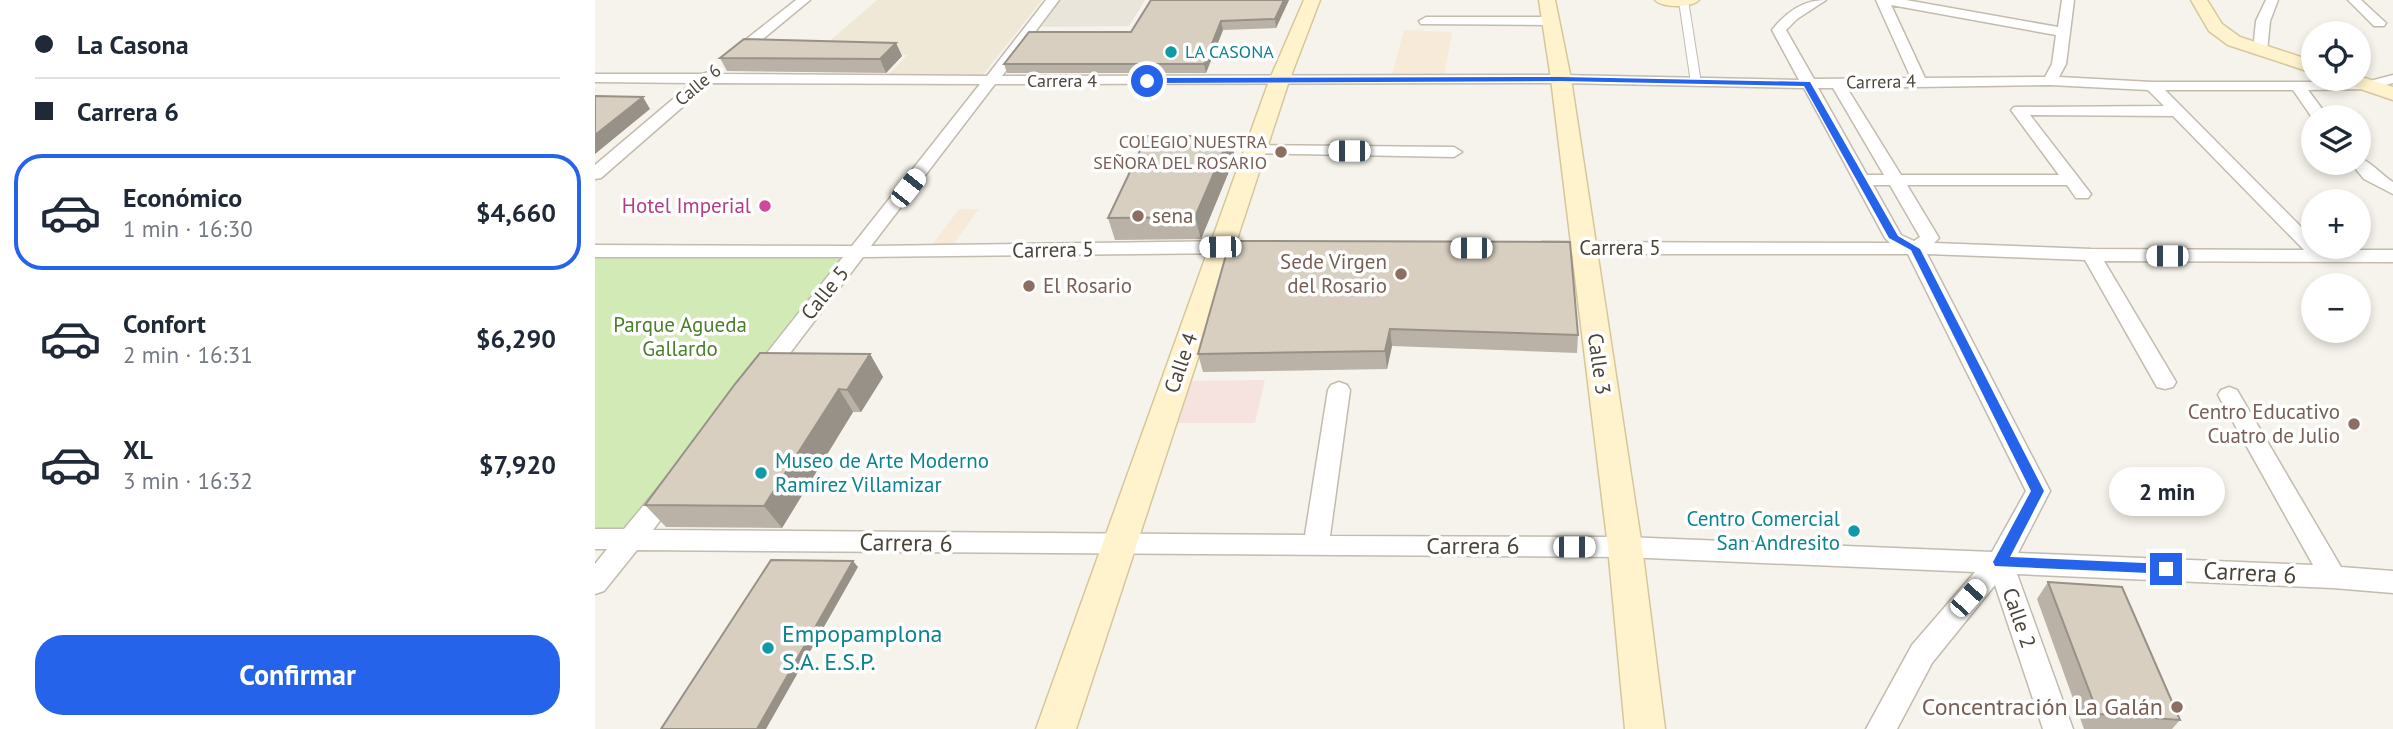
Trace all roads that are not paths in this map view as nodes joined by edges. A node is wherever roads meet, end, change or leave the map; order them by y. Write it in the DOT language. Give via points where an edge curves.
graph roads {
  1 [pos="804,0"];
  2 [pos="1053,0"];
  3 [pos="1312,0"];
  4 [pos="1547,0"];
  5 [pos="1663,0"];
  6 [pos="1820,0"];
  7 [pos="1884,0"];
  8 [pos="2067,0"];
  9 [pos="2199,0"];
  10 [pos="2272,0"];
  11 [pos="2354,0"];
  12 [pos="1688,1"];
  13 [pos="1950,5"];
  14 [pos="1426,21"];
  15 [pos="1551,21"];
  16 [pos="2379,23"];
  17 [pos="2063,32"];
  18 [pos="2260,51"];
  19 [pos="2301,63"];
  20 [pos="595,78"];
  21 [pos="705,79"];
  22 [pos="1561,79"];
  23 [pos="2393,79"];
  24 [pos="990,80"];
  25 [pos="1279,81"];
  26 [pos="2050,81"];
  27 [pos="1920,82"];
  28 [pos="1696,83"];
  29 [pos="1837,83"];
  30 [pos="1807,84"];
  31 [pos="2296,85"];
  32 [pos="2301,85"];
  33 [pos="2371,85"];
  34 [pos="2371,85"];
  35 [pos="2152,86"];
  36 [pos="2393,94"];
  37 [pos="2310,105"];
  38 [pos="2175,111"];
  39 [pos="1255,150"];
  40 [pos="1454,152"];
  41 [pos="595,174"];
  42 [pos="2370,175"];
  43 [pos="1862,180"];
  44 [pos="1894,180"];
  45 [pos="2070,180"];
  46 [pos="2393,189"];
  47 [pos="2082,194"];
  48 [pos="2301,237"];
  49 [pos="1220,247"];
  50 [pos="1262,247"];
  51 [pos="1526,248"];
  52 [pos="1582,248"];
  53 [pos="1915,249"];
  54 [pos="595,251"];
  55 [pos="858,252"];
  56 [pos="2091,255"];
  57 [pos="2301,256"];
  58 [pos="2371,256"];
  59 [pos="2393,256"];
  60 [pos="2165,382"];
  61 [pos="1339,390"];
  62 [pos="2229,395"];
  63 [pos="746,396"];
  64 [pos="687,470"];
  65 [pos="595,539"];
  66 [pos="629,540"];
  67 [pos="1120,545"];
  68 [pos="1316,546"];
  69 [pos="1625,547"];
  70 [pos="2000,562"];
  71 [pos="2333,577"];
  72 [pos="2393,582"];
  73 [pos="595,583"];
  74 [pos="1056,729"];
  75 [pos="1645,729"];
  76 [pos="1881,729"];
  77 [pos="2058,729"];
  1 -- 21 [label="street, Calle 6"];
  2 -- 24 [label="street, Calle 5"];
  3 -- 25 [label="main road, Calle 4"];
  4 -- 15 [label="main road, Calle 3"];
  5 -- 12 [label="main road"];
  6 -- 30 [label="street, Calle 2" via="1792,16 1779,30"];
  7 -- 13 [label="street"];
  7 -- 27 [label="street"];
  8 -- 17 [label="street"];
  9 -- 18 [label="main road" via="2224,35"];
  10 -- 18 [label="street" via="2263,21"];
  11 -- 16 [label="street"];
  12 -- 28 [label="street"];
  13 -- 17 [label="street"];
  14 -- 15 [label="street"];
  15 -- 22 [label="main road, Calle 3"];
  17 -- 26 [label="street" via="2059,64"];
  18 -- 19 [label="main road"];
  20 -- 21 [label="street, Carrera 4"];
  21 -- 24 [label="street, Carrera 4"];
  21 -- 41 [label="street, Calle 6"];
  22 -- 25 [label="street, Carrera 4"];
  22 -- 28 [label="street, Carrera 4"];
  22 -- 52 [label="main road, Calle 3"];
  23 -- 33 [label="street, Carrera 4"];
  24 -- 25 [label="street, Carrera 4"];
  24 -- 55 [label="street, Calle 5"];
  25 -- 39 [label="main road, Calle 4"];
  26 -- 27 [label="street, Carrera 4"];
  26 -- 35 [label="street, Carrera 4"];
  27 -- 29 [label="street, Carrera 4"];
  28 -- 30 [label="street, Carrera 4"];
  29 -- 30 [label="street, Carrera 4"];
  29 -- 44 [label="street"];
  30 -- 43 [label="street, Calle 2"];
  31 -- 32 [label="street, Carrera 4"];
  31 -- 35 [label="street, Carrera 4"];
  31 -- 37 [label="street"];
  34 -- 36 [label="main road"];
  35 -- 38 [label="street"];
  38 -- 45 [label="street" via="2019,110"];
  38 -- 48 [label="street"];
  39 -- 40 [label="street"];
  39 -- 49 [label="main road, Calle 4"];
  42 -- 46 [label="street"];
  43 -- 44 [label="street"];
  43 -- 53 [label="street, Calle 2" via="1894,238"];
  44 -- 45 [label="street"];
  44 -- 53 [label="street" via="1930,238"];
  45 -- 47 [label="street"];
  49 -- 50 [label="street, Carrera 5"];
  49 -- 55 [label="street, Carrera 5"];
  49 -- 67 [label="main road, Calle 4"];
  51 -- 52 [label="street, Carrera 5"];
  52 -- 53 [label="street, Carrera 5"];
  52 -- 69 [label="main road, Calle 3"];
  53 -- 56 [label="street, Carrera 5"];
  53 -- 70 [label="street, Calle 2" via="2038,491"];
  54 -- 55 [label="street, Carrera 5"];
  55 -- 63 [label="street, Calle 5"];
  56 -- 57 [label="street, Carrera 5"];
  56 -- 60 [label="street"];
  58 -- 59 [label="street, Carrera 5"];
  61 -- 68 [label="street"];
  62 -- 71 [label="street"];
  64 -- 66 [label="street"];
  65 -- 66 [label="street, Carrera 6"];
  66 -- 67 [label="street, Carrera 6"];
  66 -- 73 [label="street"];
  67 -- 68 [label="street, Carrera 6"];
  67 -- 74 [label="main road, Calle 4"];
  68 -- 69 [label="street, Carrera 6"];
  69 -- 70 [label="street, Carrera 6"];
  69 -- 75 [label="main road, Calle 3"];
  70 -- 71 [label="street, Carrera 6"];
  70 -- 76 [label="street" via="1922,654"];
  70 -- 77 [label="street, Calle 2"];
  71 -- 72 [label="street, Carrera 6"];
}
